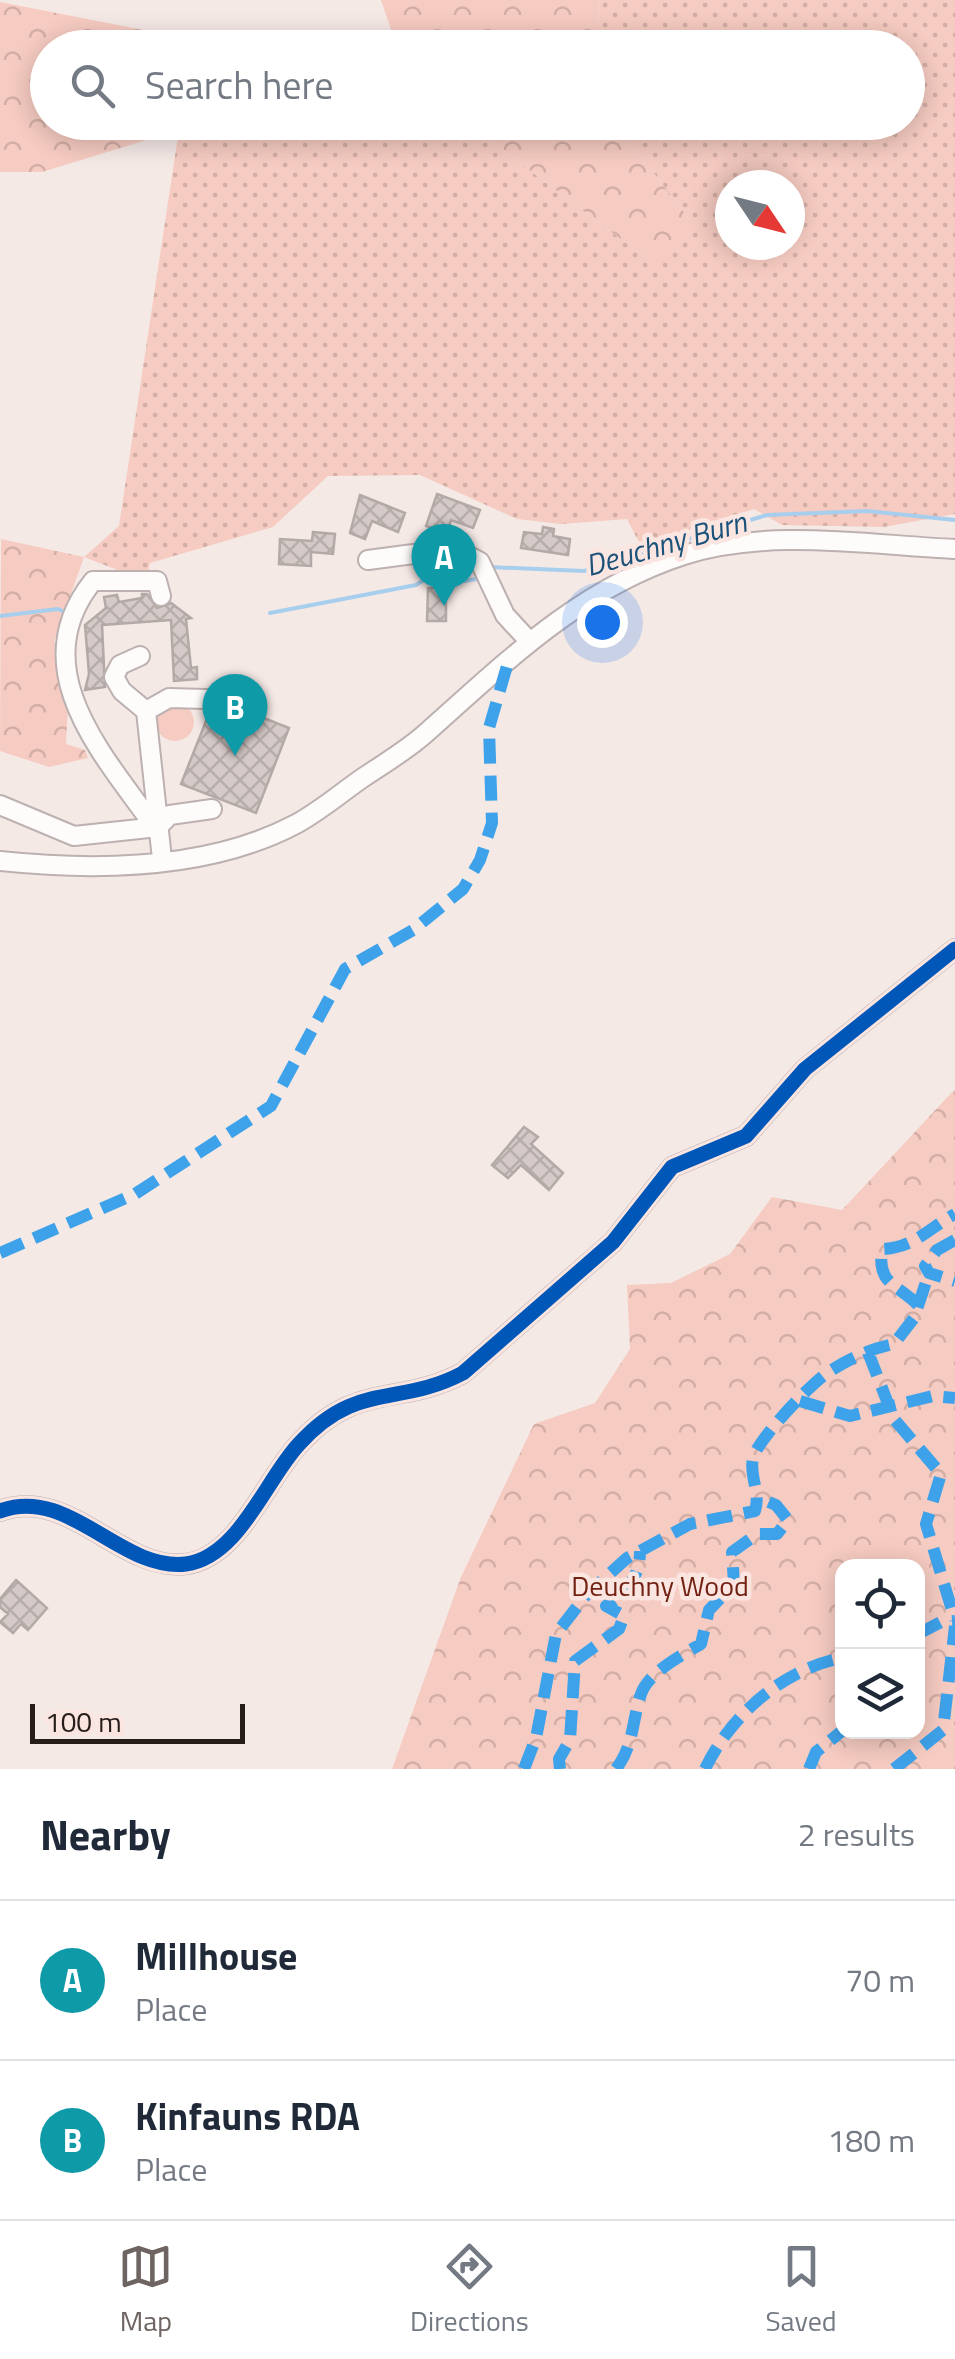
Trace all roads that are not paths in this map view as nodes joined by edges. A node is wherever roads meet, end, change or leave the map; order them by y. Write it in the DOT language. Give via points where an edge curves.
graph roads {
  1 [pos="955,549"];
  2 [pos="368,560"];
  3 [pos="160,596"];
  4 [pos="528,641"];
  5 [pos="140,656"];
  6 [pos="206,699"];
  7 [pos="146,711"];
  8 [pos="0,804"];
  9 [pos="212,809"];
  10 [pos="158,824"];
  11 [pos="162,859"];
  12 [pos="0,861"];
  13 [pos="955,950"];
  14 [pos="0,1511"];
  1 -- 4 [label="street" via="748,542 686,554 603,588"];
  2 -- 4 [label="street" via="469,556 480,562 505,615"];
  3 -- 10 [label="street" via="157,581 93,581 63,640 80,724"];
  4 -- 11 [label="street" via="421,738 297,824 252,843"];
  5 -- 7 [label="street" via="120,665 114,677"];
  6 -- 7 [label="street" via="169,698"];
  7 -- 10 [label="street"];
  8 -- 10 [label="street" via="74,836"];
  9 -- 10 [label="street"];
  10 -- 11 [label="street"];
  11 -- 12 [label="street" via="71,868"];
  13 -- 14 [label="street" via="805,1069 746,1136 672,1167 613,1242 463,1372 435,1388 364,1398 328,1417 297,1445 211,1554 195,1562 160,1563 50,1511"];
}
